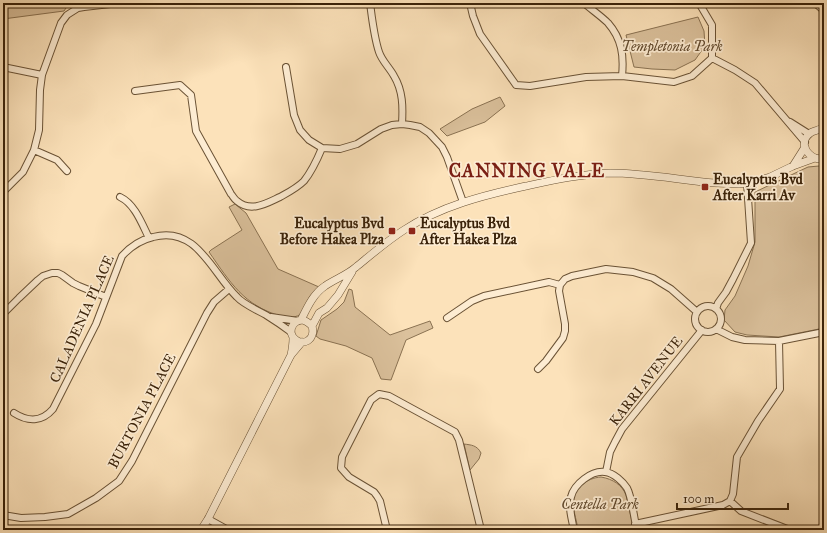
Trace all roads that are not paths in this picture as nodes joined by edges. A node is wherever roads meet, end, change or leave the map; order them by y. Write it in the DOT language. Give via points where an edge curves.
graph roads {
  1 [pos="119,3"];
  2 [pos="370,3"];
  3 [pos="470,3"];
  4 [pos="584,3"];
  5 [pos="699,3"];
  6 [pos="815,3"];
  7 [pos="822,9"];
  8 [pos="712,58"];
  9 [pos="3,67"];
  10 [pos="286,67"];
  11 [pos="42,75"];
  12 [pos="622,76"];
  13 [pos="136,91"];
  14 [pos="786,119"];
  15 [pos="402,124"];
  16 [pos="822,129"];
  17 [pos="809,134"];
  18 [pos="805,144"];
  19 [pos="322,148"];
  20 [pos="34,150"];
  21 [pos="815,158"];
  22 [pos="824,158"];
  23 [pos="793,166"];
  24 [pos="67,171"];
  25 [pos="747,183"];
  26 [pos="3,192"];
  27 [pos="120,197"];
  28 [pos="463,202"];
  29 [pos="149,238"];
  30 [pos="355,268"];
  31 [pos="560,285"];
  32 [pos="229,289"];
  33 [pos="106,297"];
  34 [pos="716,309"];
  35 [pos="697,312"];
  36 [pos="3,314"];
  37 [pos="268,316"];
  38 [pos="447,318"];
  39 [pos="299,321"];
  40 [pos="312,326"];
  41 [pos="716,328"];
  42 [pos="702,330"];
  43 [pos="824,332"];
  44 [pos="292,335"];
  45 [pos="779,341"];
  46 [pos="302,342"];
  47 [pos="291,355"];
  48 [pos="538,369"];
  49 [pos="14,413"];
  50 [pos="606,472"];
  51 [pos="730,501"];
  52 [pos="3,515"];
  53 [pos="208,519"];
  54 [pos="824,521"];
  55 [pos="636,527"];
  56 [pos="200,530"];
  57 [pos="228,530"];
  58 [pos="387,530"];
  59 [pos="481,530"];
  60 [pos="574,530"];
  61 [pos="790,530"];
  62 [pos="822,530"];
  1 -- 11 [label="street" via="78,8 67,15 61,23"];
  2 -- 15 [label="street" via="379,51 399,87"];
  3 -- 12 [label="street" via="480,34 516,84 530,86 586,77"];
  4 -- 12 [label="street" via="608,24 620,41 624,61"];
  5 -- 8 [label="street" via="712,25"];
  6 -- 7 [label="street"];
  8 -- 12 [label="street" via="692,76 674,82"];
  8 -- 14 [label="street" via="755,83"];
  9 -- 11 [label="street"];
  10 -- 19 [label="street" via="294,115 300,130 309,140"];
  11 -- 20 [label="street" via="39,130"];
  13 -- 19 [label="street" via="180,85 191,95 196,131 231,194 237,202 245,206 265,205 292,190 313,168"];
  14 -- 17 [label="street"];
  14 -- 18 [label="street"];
  15 -- 19 [label="street" via="382,129 357,144 340,149"];
  15 -- 28 [label="street" via="420,127 437,140 447,157"];
  16 -- 17 [label="street"];
  17 -- 18 [label="street"];
  18 -- 21 [label="street" via="806,152"];
  18 -- 23 [label="street"];
  20 -- 24 [label="street" via="57,160"];
  20 -- 26 [label="street" via="23,172"];
  21 -- 22 [label="street"];
  21 -- 23 [label="street"];
  23 -- 25 [label="street" via="770,177"];
  25 -- 28 [label="street" via="715,183 623,174 579,175"];
  25 -- 34 [label="street" via="751,243"];
  27 -- 29 [label="street" via="132,208"];
  28 -- 30 [label="street" via="405,229"];
  29 -- 32 [label="street, CALADENIA PLACE" via="177,236 195,246"];
  29 -- 33 [label="street, CALADENIA PLACE" via="134,244 122,256"];
  30 -- 39 [label="street" via="320,290"];
  30 -- 40 [label="street" via="338,295 319,313"];
  31 -- 35 [label="street" via="572,276 606,269 633,272 653,278 671,289"];
  31 -- 38 [label="street" via="549,282 484,296"];
  31 -- 48 [label="street" via="559,298 565,324 564,338"];
  32 -- 37 [label="street, CALADENIA PLACE" via="238,299"];
  32 -- 52 [label="street, BURTONIA PLACE" via="214,302 207,313 132,462 119,481 68,514 21,518"];
  33 -- 36 [label="street" via="79,286 58,273 52,273 38,280"];
  33 -- 49 [label="street, CALADENIA PLACE" via="91,335 53,409 42,418 33,419"];
  34 -- 35 [label="street" via="708,306"];
  34 -- 41 [label="street" via="720,316"];
  35 -- 42 [label="street, KARRI AVENUE" via="696,324"];
  37 -- 39 [label="street, CALADENIA PLACE"];
  37 -- 44 [label="street, CALADENIA PLACE"];
  39 -- 40 [label="street" via="306,321"];
  39 -- 44 [label="street" via="293,324"];
  40 -- 46 [label="street" via="312,336"];
  41 -- 42 [label="street, KARRI AVENUE" via="709,332"];
  41 -- 45 [label="street" via="732,337 746,340"];
  42 -- 50 [label="street, KARRI AVENUE" via="622,428 610,452"];
  43 -- 45 [label="street"];
  44 -- 46 [label="street" via="297,341"];
  44 -- 47 [label="street"];
  45 -- 51 [label="street" via="780,389 737,457"];
  46 -- 47 [label="street"];
  47 -- 53 [label="street"];
  50 -- 55 [label="street" via="615,476 626,487"];
  50 -- 60 [label="street" via="584,478 575,487 570,498"];
  51 -- 55 [label="street"];
  51 -- 61 [label="street" via="741,511"];
  53 -- 56 [label="street"];
  53 -- 57 [label="street"];
  54 -- 62 [label="street"];
  58 -- 59 [label="street" via="380,500 374,492 348,477 341,468 342,457 363,414 371,400 379,394 389,396 455,432"];
}
